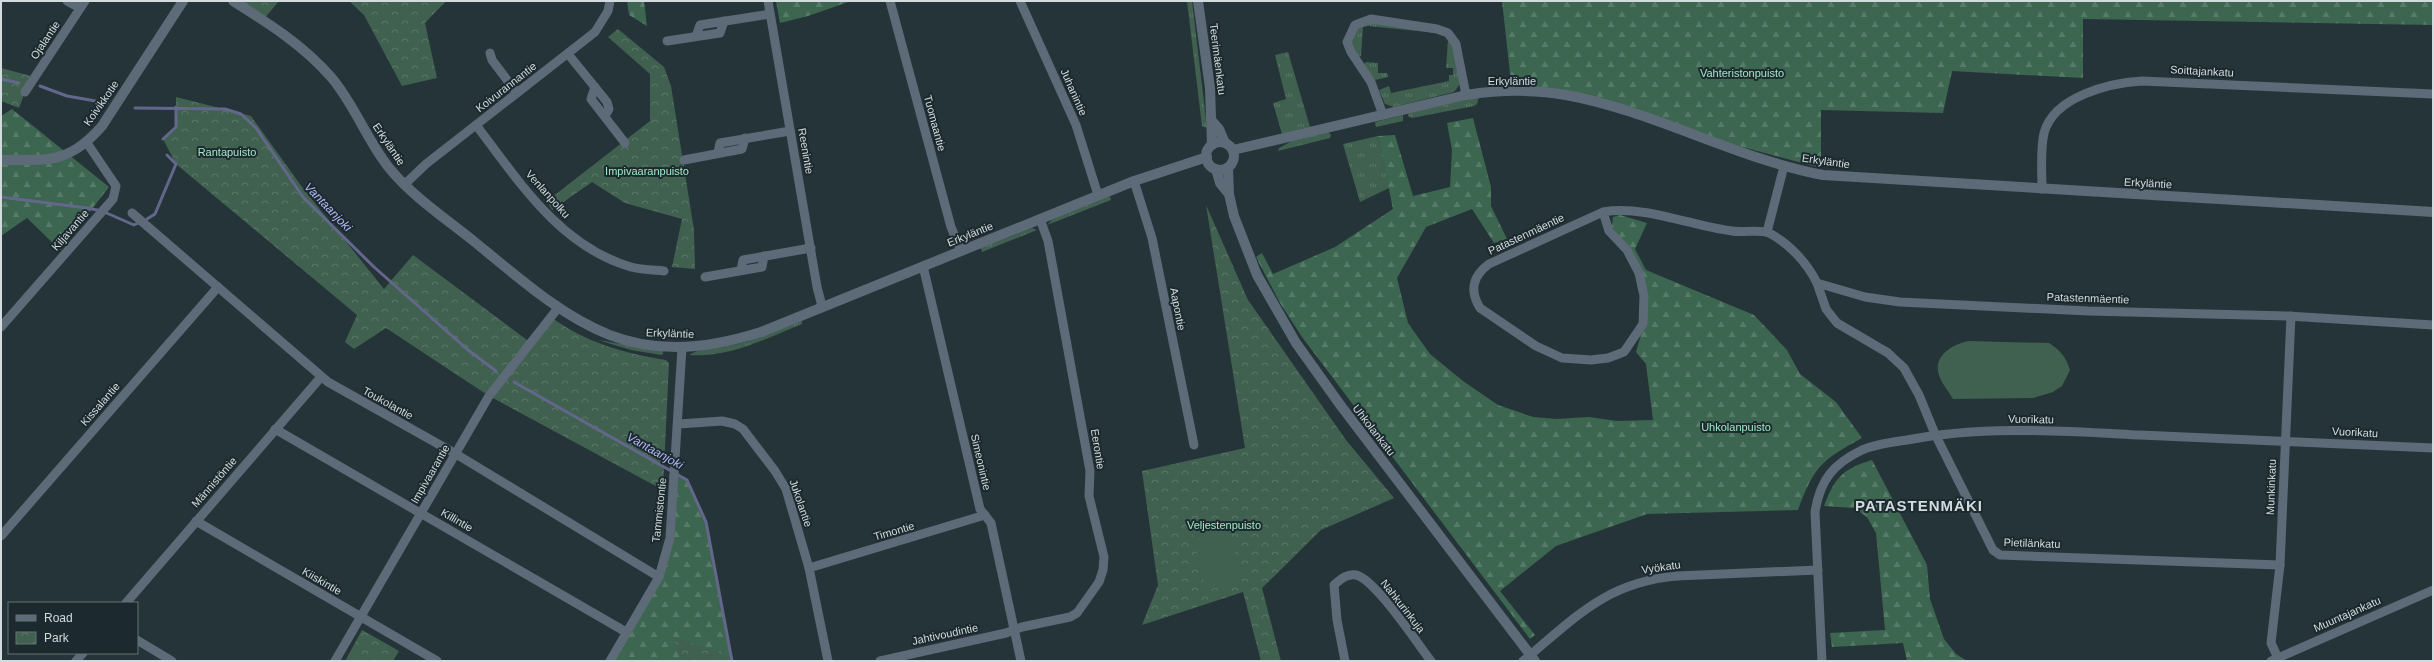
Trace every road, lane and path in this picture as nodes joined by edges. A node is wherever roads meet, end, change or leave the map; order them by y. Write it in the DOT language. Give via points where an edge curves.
graph roads {
  1 [pos="67,1"];
  2 [pos="183,1"];
  3 [pos="233,1"];
  4 [pos="610,1"];
  5 [pos="768,1"];
  6 [pos="890,1"];
  7 [pos="1020,1"];
  8 [pos="1198,1"];
  9 [pos="83,5"];
  10 [pos="770,14"];
  11 [pos="667,41"];
  12 [pos="490,53"];
  13 [pos="568,54"];
  14 [pos="25,92"];
  15 [pos="518,93"];
  16 [pos="2433,94"];
  17 [pos="1466,95"];
  18 [pos="1382,115"];
  19 [pos="1212,121"];
  20 [pos="476,125"];
  21 [pos="790,131"];
  22 [pos="87,143"];
  23 [pos="625,143"];
  24 [pos="1225,143"];
  25 [pos="1212,145"];
  26 [pos="1233,150"];
  27 [pos="1207,157"];
  28 [pos="1,160"];
  29 [pos="684,160"];
  30 [pos="1784,166"];
  31 [pos="1228,168"];
  32 [pos="1216,169"];
  33 [pos="1134,181"];
  34 [pos="405,184"];
  35 [pos="2042,189"];
  36 [pos="1229,194"];
  37 [pos="1098,195"];
  38 [pos="1603,212"];
  39 [pos="2433,212"];
  40 [pos="132,213"];
  41 [pos="1040,219"];
  42 [pos="1767,232"];
  43 [pos="811,248"];
  44 [pos="961,251"];
  45 [pos="923,266"];
  46 [pos="664,271"];
  47 [pos="706,277"];
  48 [pos="1817,283"];
  49 [pos="218,287"];
  50 [pos="822,306"];
  51 [pos="558,308"];
  52 [pos="2291,316"];
  53 [pos="2433,325"];
  54 [pos="1,327"];
  55 [pos="682,348"];
  56 [pos="321,376"];
  57 [pos="679,424"];
  58 [pos="275,429"];
  59 [pos="1935,434"];
  60 [pos="2284,441"];
  61 [pos="1194,445"];
  62 [pos="2433,448"];
  63 [pos="456,454"];
  64 [pos="421,513"];
  65 [pos="985,515"];
  66 [pos="196,521"];
  67 [pos="1,536"];
  68 [pos="2280,565"];
  69 [pos="809,568"];
  70 [pos="1818,570"];
  71 [pos="659,576"];
  72 [pos="2433,590"];
  73 [pos="127,602"];
  74 [pos="360,617"];
  75 [pos="1014,630"];
  76 [pos="626,632"];
  77 [pos="138,641"];
  78 [pos="1529,659"];
  79 [pos="2275,659"];
  80 [pos="172,661"];
  81 [pos="335,661"];
  82 [pos="437,661"];
  83 [pos="610,661"];
  84 [pos="828,661"];
  85 [pos="880,661"];
  86 [pos="1021,661"];
  87 [pos="1345,661"];
  88 [pos="1431,661"];
  89 [pos="1822,661"];
  1 -- 9 [label="street"];
  2 -- 22 [label="street, Koivikkotie" via="102,126"];
  3 -- 34 [label="street, Erkyläntie" via="283,33 330,76 377,152"];
  4 -- 13 [label="street, Koivurannantie" via="608,11 595,32"];
  5 -- 10 [label="street, Reenintie"];
  6 -- 44 [label="street, Tuomaantie" via="951,228"];
  7 -- 37 [label="street, Juhanintie" via="1076,125"];
  8 -- 19 [label="street, Teerimäenkatu"];
  9 -- 14 [label="street, Ojalantie"];
  10 -- 11 [label="street" via="724,21 720,33"];
  10 -- 21 [label="street, Reenintie"];
  12 -- 15 [label="street" via="492,60"];
  13 -- 15 [label="street, Koivurannantie"];
  13 -- 23 [label="street" via="607,102 609,109 605,116"];
  15 -- 20 [label="street, Koivurannantie"];
  16 -- 35 [label="street, Soittajankatu" via="2142,81 2116,83 2083,95 2051,120 2042,142"];
  17 -- 18 [label="street, Erkyläntie"];
  17 -- 18 [label="street" via="1456,44 1448,33 1371,19 1355,25 1348,42 1351,52 1371,82"];
  17 -- 30 [label="street, Erkyläntie" via="1492,91 1527,91 1576,97 1616,108"];
  18 -- 26 [label="street, Erkyläntie"];
  19 -- 24 [label="street, Teerimäenkatu"];
  19 -- 25 [label="street, Teerimäenkatu"];
  20 -- 34 [label="street, Koivurannantie"];
  20 -- 46 [label="street, Venlanpolku" via="536,202 570,235 590,250 613,261 633,267"];
  21 -- 29 [label="street" via="745,138 742,149"];
  21 -- 43 [label="street, Reenintie"];
  22 -- 28 [label="street, Koivikkotie" via="65,156 50,160"];
  22 -- 54 [label="street, Kiljavantie" via="116,186 113,199"];
  24 -- 25 [label="street"];
  24 -- 26 [label="street"];
  25 -- 27 [label="street"];
  26 -- 31 [label="street" via="1233,161"];
  27 -- 32 [label="street"];
  27 -- 33 [label="street, Erkyläntie"];
  30 -- 35 [label="street, Erkyläntie" via="1841,177"];
  30 -- 42 [label="street"];
  31 -- 32 [label="street"];
  31 -- 36 [label="street, Uhkolankatu"];
  32 -- 36 [label="street, Uhkolankatu" via="1220,182"];
  33 -- 37 [label="street, Erkyläntie"];
  33 -- 61 [label="street, Aapontie" via="1152,238"];
  34 -- 51 [label="street, Erkyläntie"];
  35 -- 39 [label="street, Erkyläntie"];
  36 -- 78 [label="street, Uhkolankatu" via="1234,216 1257,275 1296,343"];
  37 -- 41 [label="street, Erkyläntie"];
  38 -- 38 [label="street, Patastenmäentie" via="1489,264 1478,273 1473,288 1474,299 1480,308 1536,346 1562,358 1591,360 1608,358 1624,352 1643,324 1644,296 1640,273 1627,250 1609,231"];
  38 -- 42 [label="street, Patastenmäentie" via="1631,210 1714,229 1744,233"];
  40 -- 49 [label="street, Toukolantie"];
  41 -- 44 [label="street, Erkyläntie"];
  41 -- 75 [label="street, Eerontie" via="1048,241 1089,463 1089,496 1104,557 1099,582 1077,613 1070,617"];
  42 -- 48 [label="street" via="1784,242 1811,272"];
  43 -- 47 [label="street" via="764,256 762,267"];
  43 -- 50 [label="street, Reenintie"];
  44 -- 45 [label="street, Erkyläntie"];
  45 -- 50 [label="street, Erkyläntie"];
  45 -- 65 [label="street, Simeonintie" via="980,509"];
  48 -- 52 [label="street, Patastenmäentie" via="1865,297 1900,302 2088,311"];
  48 -- 59 [label="street, Pietilänkatu" via="1826,309 1837,324 1888,353 1904,368 1919,394"];
  49 -- 56 [label="street, Toukolantie"];
  49 -- 67 [label="street, Kissalantie"];
  50 -- 55 [label="street, Erkyläntie" via="761,332 708,346"];
  51 -- 55 [label="street, Erkyläntie" via="584,325 608,336 646,345"];
  51 -- 63 [label="street, Impivaarantie" via="489,396"];
  52 -- 53 [label="street, Patastenmäentie"];
  52 -- 60 [label="street, Munkinkatu"];
  55 -- 57 [label="street, Tammistontie"];
  56 -- 58 [label="street, Männistöntie"];
  56 -- 63 [label="street, Toukolantie"];
  57 -- 69 [label="street, Jukolantie" via="722,421 743,429 786,489"];
  57 -- 71 [label="street, Tammistontie" via="670,538"];
  58 -- 64 [label="street, Killintie"];
  58 -- 66 [label="street, Männistöntie"];
  59 -- 60 [label="street, Vuorikatu" via="1967,430 2041,430"];
  59 -- 68 [label="street, Pietilänkatu" via="1993,550 2000,555"];
  59 -- 70 [label="street, Vuorikatu" via="1864,449 1841,462 1827,477 1818,495 1815,512"];
  60 -- 62 [label="street, Vuorikatu"];
  60 -- 68 [label="street, Munkinkatu"];
  63 -- 64 [label="street, Impivaarantie"];
  63 -- 71 [label="street, Toukolantie"];
  64 -- 74 [label="street, Impivaarantie"];
  64 -- 76 [label="street, Killintie"];
  65 -- 69 [label="street, Timontie"];
  65 -- 75 [label="street, Simeonintie" via="991,523"];
  66 -- 73 [label="street, Männistöntie"];
  66 -- 74 [label="street, Kiiskintie"];
  68 -- 79 [label="street, Munkinkatu" via="2271,643"];
  69 -- 84 [label="street, Jukolantie"];
  70 -- 78 [label="street, Vyökatu" via="1677,576 1654,578 1630,585 1604,596 1538,646"];
  70 -- 89 [label="street, Vuorikatu"];
  71 -- 76 [label="street, Tammistontie"];
  72 -- 79 [label="street, Muuntajankatu"];
  74 -- 81 [label="street, Impivaarantie"];
  74 -- 82 [label="street, Kiiskintie"];
  75 -- 85 [label="street, Jahtivoudintie"];
  75 -- 86 [label="street, Simeonintie"];
  76 -- 83 [label="street, Tammistontie"];
  77 -- 80 [label="street"];
  87 -- 88 [label="street, Nahkurinkuja" via="1335,606 1334,585 1352,575 1374,586"];
}
